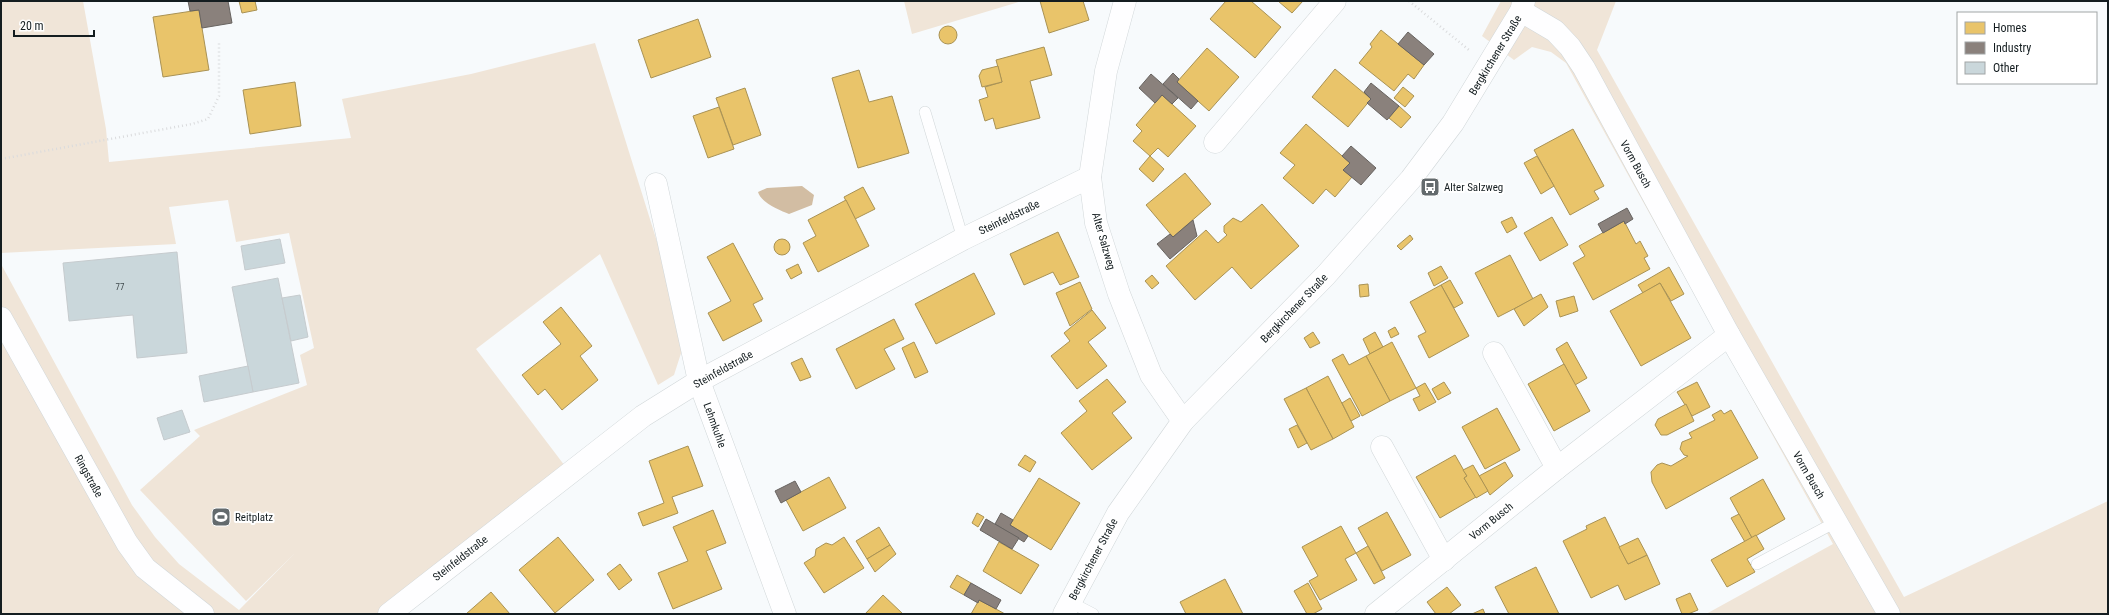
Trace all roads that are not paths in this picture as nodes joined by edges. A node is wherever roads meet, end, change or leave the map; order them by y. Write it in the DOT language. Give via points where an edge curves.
graph roads {
  1 [pos="1335,1"];
  2 [pos="1125,2"];
  3 [pos="1523,6"];
  4 [pos="925,112"];
  5 [pos="1215,142"];
  6 [pos="1090,177"];
  7 [pos="656,184"];
  8 [pos="963,239"];
  9 [pos="1,318"];
  10 [pos="1729,335"];
  11 [pos="1494,353"];
  12 [pos="699,381"];
  13 [pos="1183,421"];
  14 [pos="1382,447"];
  15 [pos="1557,468"];
  16 [pos="1836,522"];
  17 [pos="1444,560"];
  18 [pos="1757,564"];
  19 [pos="1067,608"];
  20 [pos="203,614"];
  21 [pos="389,614"];
  22 [pos="785,614"];
  23 [pos="1093,614"];
  24 [pos="1376,614"];
  25 [pos="1889,614"];
  1 -- 5 [label="street"];
  2 -- 6 [label="street, Alter Salzweg" via="1106,71"];
  3 -- 10 [label="street, Vorm Busch" via="1555,30 1584,68"];
  3 -- 13 [label="street, Bergkirchener Straße" via="1453,123 1411,180 1326,275"];
  4 -- 8 [label="lane"];
  6 -- 8 [label="street, Steinfeldstraße"];
  6 -- 13 [label="street, Alter Salzweg" via="1096,223 1119,294 1151,374"];
  7 -- 12 [label="street, Lehmkuhle"];
  8 -- 12 [label="street, Steinfeldstraße"];
  9 -- 20 [label="street, Ringstraße" via="127,543 145,568"];
  10 -- 15 [label="street, Vorm Busch"];
  10 -- 16 [label="street, Vorm Busch"];
  11 -- 15 [label="street"];
  12 -- 21 [label="street, Steinfeldstraße" via="643,416"];
  12 -- 22 [label="street, Lehmkuhle"];
  13 -- 19 [label="street, Bergkirchener Straße" via="1118,513"];
  14 -- 17 [label="street"];
  15 -- 17 [label="street, Vorm Busch"];
  16 -- 18 [label="lane"];
  16 -- 25 [label="street, Vorm Busch"];
  17 -- 24 [label="street, Vorm Busch"];
  19 -- 23 [label="lane"];
}
